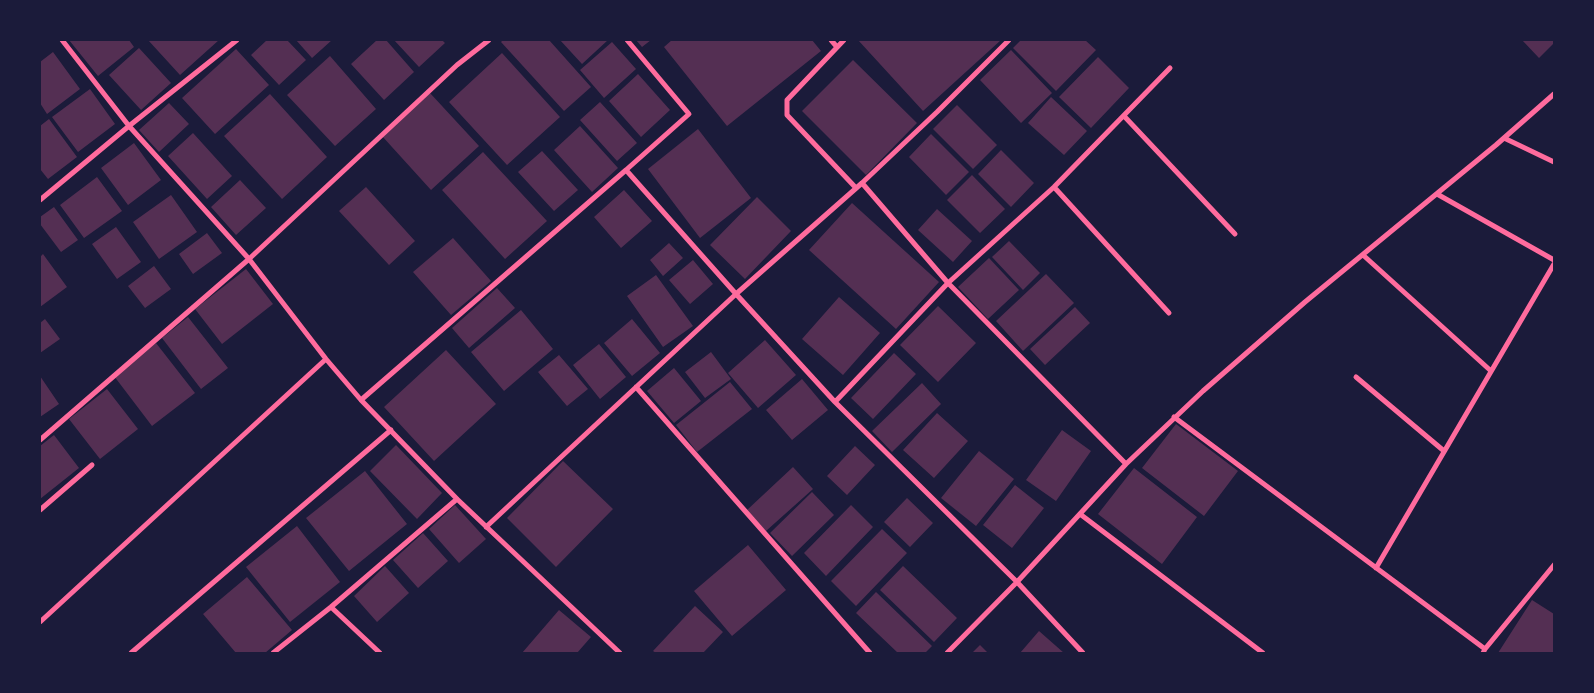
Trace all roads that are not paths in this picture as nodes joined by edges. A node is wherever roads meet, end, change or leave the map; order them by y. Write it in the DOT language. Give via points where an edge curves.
graph roads {
  1 [pos="62,40"];
  2 [pos="237,40"];
  3 [pos="489,40"];
  4 [pos="627,40"];
  5 [pos="831,40"];
  6 [pos="844,40"];
  7 [pos="1009,40"];
  8 [pos="837,47"];
  9 [pos="1170,68"];
  10 [pos="1554,94"];
  11 [pos="1124,116"];
  12 [pos="129,126"];
  13 [pos="1504,138"];
  14 [pos="1554,162"];
  15 [pos="626,170"];
  16 [pos="862,183"];
  17 [pos="1054,187"];
  18 [pos="856,188"];
  19 [pos="1437,194"];
  20 [pos="40,200"];
  21 [pos="1235,234"];
  22 [pos="1363,255"];
  23 [pos="249,259"];
  24 [pos="1554,262"];
  25 [pos="948,283"];
  26 [pos="736,294"];
  27 [pos="1169,313"];
  28 [pos="326,359"];
  29 [pos="1491,371"];
  30 [pos="1356,377"];
  31 [pos="636,387"];
  32 [pos="361,400"];
  33 [pos="836,402"];
  34 [pos="1174,417"];
  35 [pos="391,430"];
  36 [pos="40,440"];
  37 [pos="1444,451"];
  38 [pos="92,464"];
  39 [pos="1126,464"];
  40 [pos="457,499"];
  41 [pos="40,510"];
  42 [pos="1080,514"];
  43 [pos="486,527"];
  44 [pos="1554,565"];
  45 [pos="1376,568"];
  46 [pos="1018,582"];
  47 [pos="331,607"];
  48 [pos="40,622"];
  49 [pos="1484,651"];
  50 [pos="130,653"];
  51 [pos="272,653"];
  52 [pos="380,653"];
  53 [pos="620,653"];
  54 [pos="870,653"];
  55 [pos="947,653"];
  56 [pos="1083,653"];
  57 [pos="1263,653"];
  1 -- 12 [label="street"];
  2 -- 12 [label="street"];
  3 -- 23 [label="street"];
  4 -- 15 [label="street" via="689,114"];
  5 -- 8 [label="street"];
  6 -- 8 [label="street"];
  7 -- 16 [label="street"];
  8 -- 18 [label="street" via="787,100 787,116"];
  9 -- 11 [label="street"];
  10 -- 13 [label="street"];
  11 -- 17 [label="street"];
  11 -- 21 [label="street"];
  12 -- 20 [label="street"];
  12 -- 23 [label="street"];
  13 -- 14 [label="street"];
  13 -- 19 [label="street"];
  15 -- 26 [label="street"];
  15 -- 32 [label="street"];
  16 -- 18 [label="street"];
  16 -- 25 [label="street"];
  17 -- 25 [label="street"];
  17 -- 27 [label="street"];
  18 -- 26 [label="street"];
  19 -- 22 [label="street"];
  19 -- 24 [label="street"];
  22 -- 29 [label="street"];
  22 -- 34 [label="street"];
  23 -- 28 [label="street"];
  23 -- 36 [label="street"];
  24 -- 29 [label="street"];
  25 -- 33 [label="street"];
  25 -- 39 [label="street"];
  26 -- 31 [label="street"];
  26 -- 33 [label="street"];
  28 -- 32 [label="street"];
  28 -- 48 [label="street"];
  29 -- 37 [label="street"];
  30 -- 37 [label="street"];
  31 -- 43 [label="street"];
  31 -- 54 [label="street"];
  32 -- 35 [label="street"];
  33 -- 46 [label="street"];
  34 -- 39 [label="street"];
  34 -- 45 [label="street"];
  35 -- 40 [label="street"];
  35 -- 50 [label="street"];
  37 -- 45 [label="street"];
  38 -- 41 [label="street"];
  39 -- 42 [label="street"];
  40 -- 43 [label="street"];
  40 -- 47 [label="street"];
  42 -- 46 [label="street"];
  42 -- 57 [label="street"];
  43 -- 53 [label="street"];
  44 -- 49 [label="street"];
  45 -- 49 [label="street"];
  46 -- 55 [label="street"];
  46 -- 56 [label="street"];
  47 -- 51 [label="street"];
  47 -- 52 [label="street"];
}
